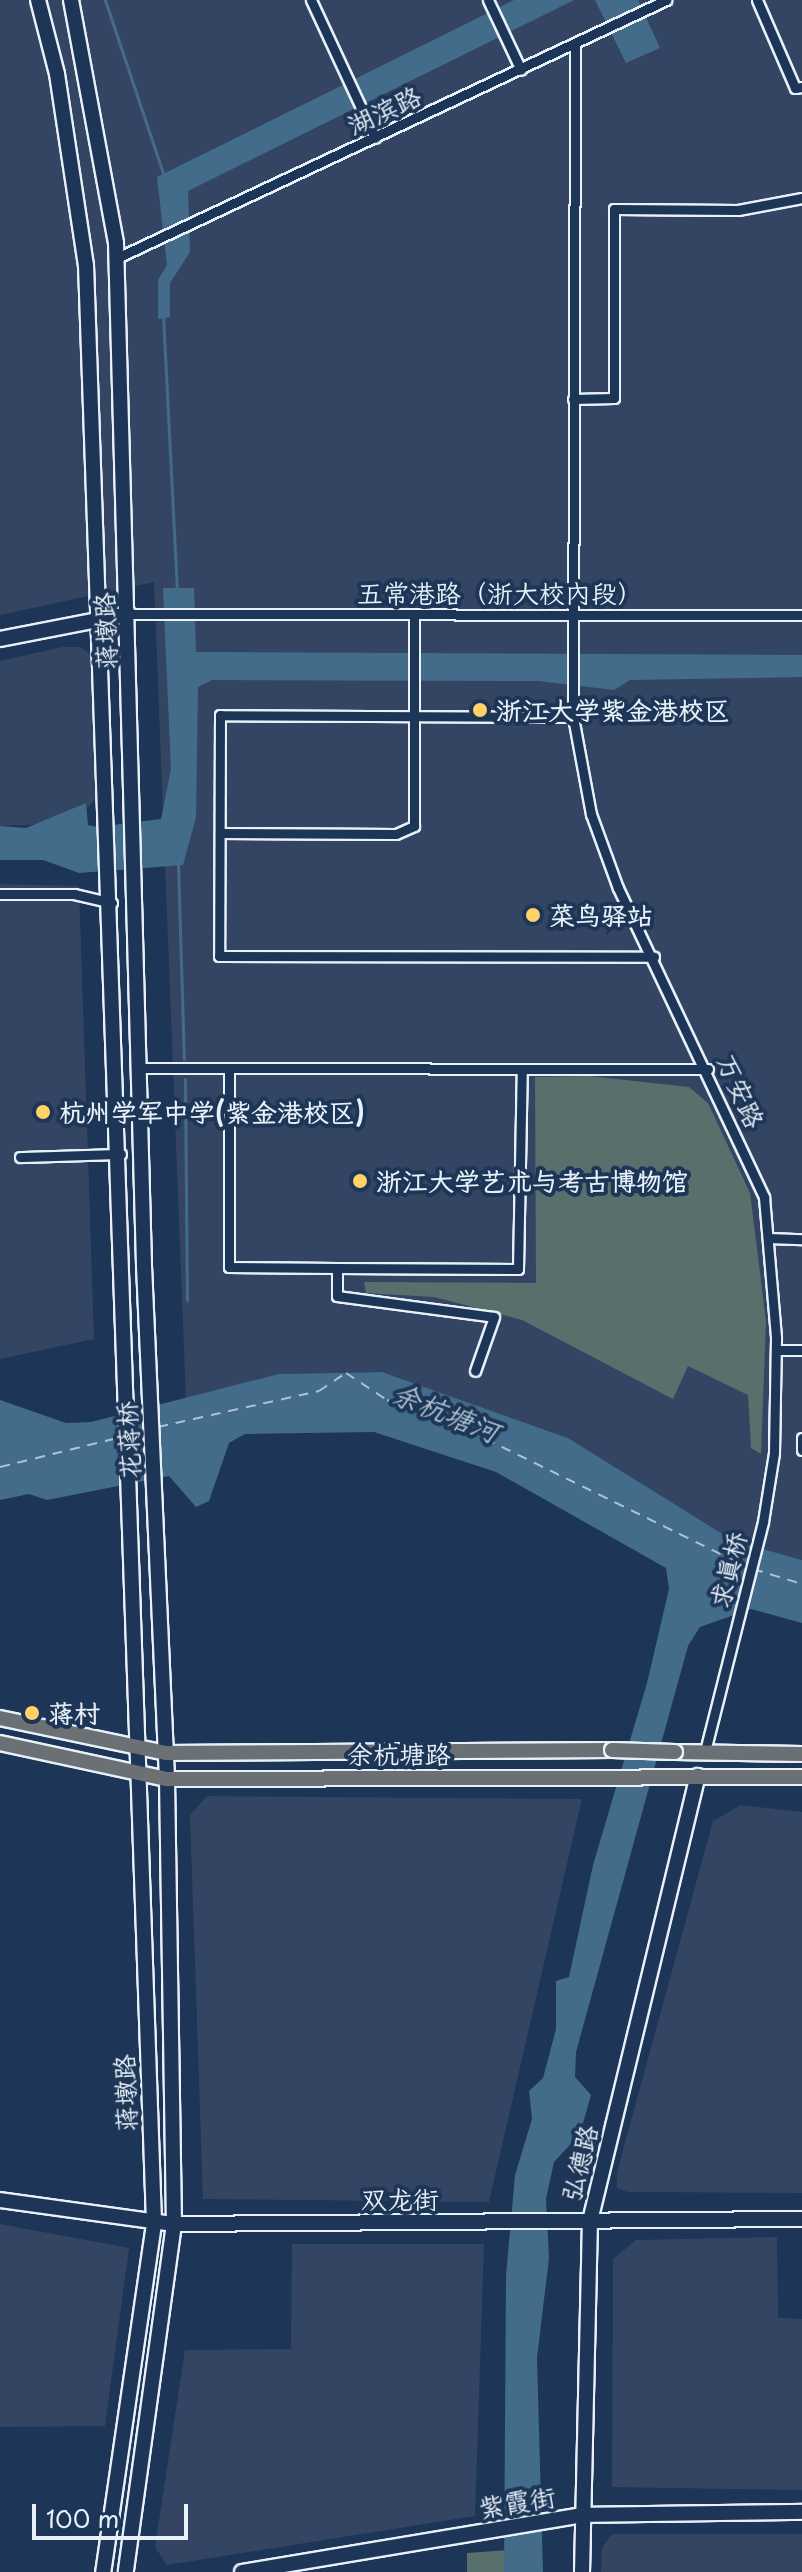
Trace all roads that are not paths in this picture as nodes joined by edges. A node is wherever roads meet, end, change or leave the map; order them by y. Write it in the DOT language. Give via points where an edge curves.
graph roads {
  1 [pos="38,0"];
  2 [pos="71,0"];
  3 [pos="311,0"];
  4 [pos="488,0"];
  5 [pos="666,0"];
  6 [pos="757,0"];
  7 [pos="575,46"];
  8 [pos="521,70"];
  9 [pos="802,87"];
  10 [pos="374,134"];
  11 [pos="802,198"];
  12 [pos="117,258"];
  13 [pos="573,399"];
  14 [pos="129,614"];
  15 [pos="414,615"];
  16 [pos="802,615"];
  17 [pos="104,616"];
  18 [pos="572,616"];
  19 [pos="0,639"];
  20 [pos="416,717"];
  21 [pos="573,717"];
  22 [pos="220,833"];
  23 [pos="0,894"];
  24 [pos="113,896"];
  25 [pos="654,957"];
  26 [pos="138,1068"];
  27 [pos="229,1069"];
  28 [pos="522,1069"];
  29 [pos="708,1069"];
  30 [pos="121,1154"];
  31 [pos="20,1157"];
  32 [pos="768,1238"];
  33 [pos="802,1239"];
  34 [pos="124,1263"];
  35 [pos="144,1266"];
  36 [pos="337,1268"];
  37 [pos="776,1350"];
  38 [pos="802,1350"];
  39 [pos="475,1371"];
  40 [pos="802,1438"];
  41 [pos="802,1450"];
  42 [pos="763,1522"];
  43 [pos="135,1610"];
  44 [pos="160,1612"];
  45 [pos="0,1718"];
  46 [pos="0,1743"];
  47 [pos="138,1749"];
  48 [pos="705,1752"];
  49 [pos="166,1753"];
  50 [pos="802,1754"];
  51 [pos="698,1776"];
  52 [pos="802,1777"];
  53 [pos="139,1778"];
  54 [pos="167,1779"];
  55 [pos="0,2200"];
  56 [pos="802,2219"];
  57 [pos="590,2221"];
  58 [pos="154,2224"];
  59 [pos="174,2224"];
  60 [pos="802,2512"];
  61 [pos="583,2515"];
  62 [pos="103,2572"];
  63 [pos="126,2572"];
  64 [pos="242,2572"];
  65 [pos="582,2572"];
  1 -- 17 [label="main road, 蒋墩路" via="86,265"];
  2 -- 12 [label="main road, 蒋墩路" via="104,147"];
  3 -- 10 [label="street"];
  4 -- 8 [label="street"];
  5 -- 7 [label="street, 湖滨路"];
  6 -- 9 [label="street" via="795,88"];
  7 -- 8 [label="street, 湖滨路"];
  7 -- 13 [label="street, 万安路"];
  8 -- 10 [label="street, 湖滨路"];
  10 -- 12 [label="street, 湖滨路"];
  11 -- 13 [label="street" via="738,210 614,209 614,398"];
  12 -- 14 [label="main road, 蒋墩路"];
  13 -- 18 [label="street, 万安路"];
  14 -- 15 [label="street, 五常港路（浙大校内段）"];
  14 -- 17 [label="main road"];
  14 -- 26 [label="main road, 蒋墩路"];
  15 -- 18 [label="street, 五常港路（浙大校内段）"];
  15 -- 20 [label="street"];
  16 -- 18 [label="street, 五常港路（浙大校内段）"];
  17 -- 19 [label="main road"];
  17 -- 24 [label="main road, 蒋墩路"];
  18 -- 21 [label="street, 万安路"];
  20 -- 21 [label="street"];
  20 -- 22 [label="street" via="414,826 396,834"];
  20 -- 22 [label="street" via="220,715"];
  21 -- 25 [label="street, 万安路" via="591,814"];
  22 -- 25 [label="street" via="219,956"];
  23 -- 24 [label="street"];
  24 -- 30 [label="main road, 蒋墩路"];
  25 -- 29 [label="street, 万安路"];
  26 -- 27 [label="street"];
  26 -- 35 [label="main road, 蒋墩路"];
  27 -- 28 [label="street"];
  27 -- 36 [label="street" via="229,1267"];
  28 -- 29 [label="street"];
  28 -- 36 [label="street" via="518,1269"];
  29 -- 32 [label="street, 万安路" via="764,1197"];
  30 -- 31 [label="street"];
  30 -- 34 [label="main road, 蒋墩路"];
  32 -- 33 [label="street"];
  32 -- 37 [label="street, 万安路"];
  34 -- 43 [label="main road, 花蒋桥"];
  35 -- 44 [label="main road, 花蒋桥"];
  36 -- 39 [label="street" via="337,1296 494,1317"];
  37 -- 38 [label="street"];
  37 -- 42 [label="street, 万安路" via="774,1453"];
  40 -- 41 [label="street"];
  42 -- 48 [label="street, 求真桥"];
  43 -- 47 [label="main road, 蒋墩路"];
  44 -- 49 [label="main road, 蒋墩路"];
  45 -- 47 [label="main road, 余杭塘路"];
  46 -- 53 [label="main road, 余杭塘路"];
  47 -- 49 [label="main road, 余杭塘路"];
  47 -- 53 [label="main road, 蒋墩路"];
  48 -- 49 [label="main road, 余杭塘路, bridge"];
  48 -- 50 [label="main road, 余杭塘路"];
  49 -- 54 [label="main road, 蒋墩路"];
  51 -- 52 [label="main road, 余杭塘路"];
  51 -- 54 [label="main road, 余杭塘路"];
  51 -- 57 [label="main road, 弘德路"];
  53 -- 54 [label="main road, 余杭塘路"];
  53 -- 58 [label="main road, 蒋墩路"];
  54 -- 59 [label="main road, 蒋墩路"];
  55 -- 58 [label="main road, 双龙街"];
  56 -- 57 [label="main road, 双龙街"];
  57 -- 59 [label="main road, 双龙街"];
  57 -- 61 [label="main road, 弘德路"];
  58 -- 59 [label="main road, 双龙街"];
  58 -- 62 [label="main road, 蒋墩路"];
  59 -- 63 [label="main road, 蒋墩路"];
  60 -- 61 [label="main road, 紫霞街"];
  61 -- 64 [label="main road, 紫霞街"];
  61 -- 65 [label="main road, 弘德路"];
}
